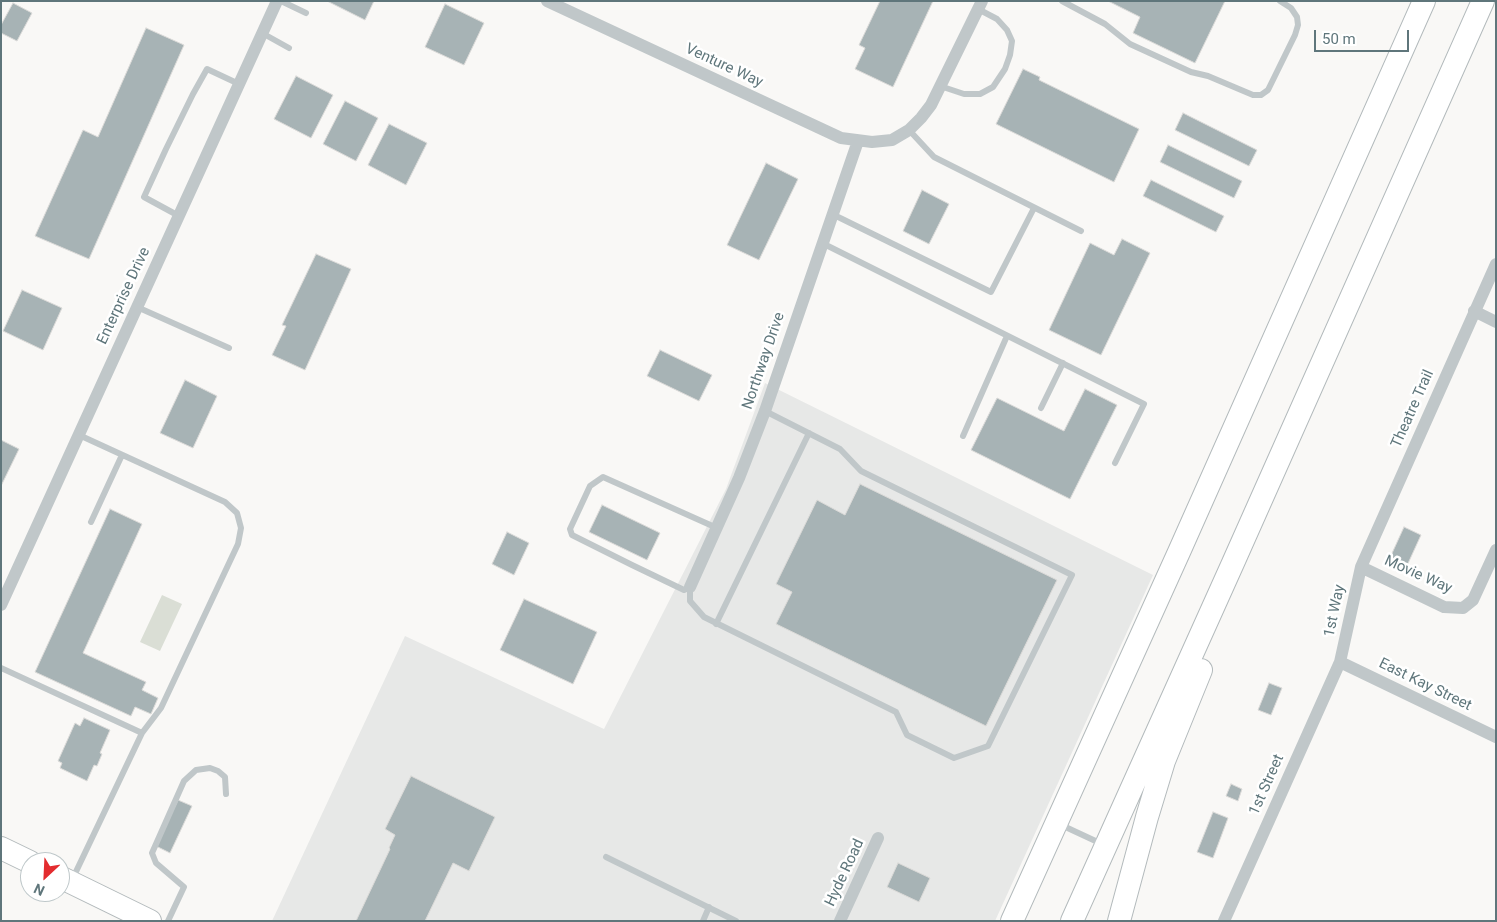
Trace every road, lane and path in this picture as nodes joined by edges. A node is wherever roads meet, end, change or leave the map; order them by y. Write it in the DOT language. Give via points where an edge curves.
graph roads {
  1 [pos="277,1"];
  2 [pos="281,1"];
  3 [pos="548,1"];
  4 [pos="1062,1"];
  5 [pos="1280,1"];
  6 [pos="1424,1"];
  7 [pos="1483,1"];
  8 [pos="980,5"];
  9 [pos="306,13"];
  10 [pos="262,33"];
  11 [pos="289,48"];
  12 [pos="239,84"];
  13 [pos="940,86"];
  14 [pos="909,130"];
  15 [pos="858,141"];
  16 [pos="1034,208"];
  17 [pos="832,214"];
  18 [pos="179,216"];
  19 [pos="1082,231"];
  20 [pos="822,243"];
  21 [pos="1496,264"];
  22 [pos="137,306"];
  23 [pos="1474,312"];
  24 [pos="1496,322"];
  25 [pos="1007,336"];
  26 [pos="229,348"];
  27 [pos="1063,363"];
  28 [pos="1041,408"];
  29 [pos="765,411"];
  30 [pos="809,433"];
  31 [pos="79,435"];
  32 [pos="963,436"];
  33 [pos="122,455"];
  34 [pos="1115,463"];
  35 [pos="91,522"];
  36 [pos="716,528"];
  37 [pos="1496,550"];
  38 [pos="1233,563"];
  39 [pos="1361,567"];
  40 [pos="690,587"];
  41 [pos="1,605"];
  42 [pos="716,624"];
  43 [pos="1340,662"];
  44 [pos="1,668"];
  45 [pos="142,733"];
  46 [pos="1496,736"];
  47 [pos="226,794"];
  48 [pos="1056,823"];
  49 [pos="878,838"];
  50 [pos="1106,846"];
  51 [pos="1,848"];
  52 [pos="20,857"];
  53 [pos="606,857"];
  54 [pos="70,871"];
  55 [pos="70,881"];
  56 [pos="709,908"];
  57 [pos="150,921"];
  58 [pos="168,921"];
  59 [pos="704,921"];
  60 [pos="736,921"];
  61 [pos="840,921"];
  62 [pos="1012,921"];
  63 [pos="1072,921"];
  64 [pos="1119,921"];
  65 [pos="1224,921"];
  1 -- 10 [label="street, Enterprise Drive"];
  2 -- 9 [label="lane"];
  3 -- 15 [label="street, Venture Way" via="841,138"];
  4 -- 5 [label="lane" via="1105,24 1130,44 1191,72 1253,95 1261,95 1268,90 1298,25 1291,8"];
  6 -- 48 [label="highway"];
  7 -- 38 [label="highway"];
  8 -- 13 [label="street"];
  8 -- 13 [label="lane" via="997,19 1012,40 1004,70 993,87 980,94 964,94"];
  10 -- 11 [label="lane"];
  10 -- 12 [label="street, Enterprise Drive"];
  12 -- 18 [label="street, Enterprise Drive"];
  12 -- 18 [label="lane" via="207,69 144,197"];
  13 -- 14 [label="street" via="931,105"];
  14 -- 15 [label="street, Venture Way" via="892,140"];
  14 -- 16 [label="lane" via="934,157"];
  15 -- 17 [label="street, Northway Drive"];
  16 -- 17 [label="lane" via="991,292"];
  16 -- 19 [label="lane"];
  17 -- 20 [label="street, Northway Drive"];
  18 -- 22 [label="street, Enterprise Drive"];
  20 -- 25 [label="lane"];
  20 -- 29 [label="street, Northway Drive"];
  21 -- 23 [label="street, Theatre Trail"];
  22 -- 26 [label="lane"];
  22 -- 31 [label="street, Enterprise Drive"];
  23 -- 24 [label="street"];
  23 -- 39 [label="street, Theatre Trail"];
  25 -- 27 [label="lane"];
  25 -- 32 [label="lane"];
  27 -- 28 [label="lane"];
  27 -- 34 [label="lane" via="1144,404"];
  29 -- 30 [label="lane"];
  29 -- 36 [label="street, Northway Drive"];
  30 -- 42 [label="lane"];
  30 -- 42 [label="lane" via="840,448 861,471 1072,575 988,746 954,758 907,736 896,712"];
  31 -- 33 [label="lane"];
  31 -- 41 [label="street, Enterprise Drive"];
  33 -- 35 [label="lane"];
  33 -- 45 [label="lane" via="226,502 237,513 241,528 238,544 161,708"];
  36 -- 40 [label="street, Northway Drive"];
  36 -- 40 [label="lane" via="603,477 590,486 570,529 572,535 632,565 684,590"];
  37 -- 39 [label="street, Movie Way" via="1473,600 1463,608 1444,607"];
  38 -- 50 [label="highway"];
  38 -- 64 [label="highway" via="1213,639 1164,761"];
  39 -- 43 [label="street, 1st Way"];
  40 -- 42 [label="lane" via="690,601 696,610"];
  43 -- 46 [label="street, East Kay Street"];
  43 -- 65 [label="street, 1st Street"];
  44 -- 45 [label="lane"];
  45 -- 54 [label="lane"];
  47 -- 58 [label="lane" via="225,777 210,768 196,770 184,781 152,854 156,863 184,887"];
  48 -- 50 [label="lane"];
  48 -- 62 [label="highway"];
  49 -- 61 [label="street, Hyde Road"];
  50 -- 63 [label="highway"];
  51 -- 52 [label="highway"];
  53 -- 56 [label="lane"];
  55 -- 57 [label="highway" via="118,909"];
  56 -- 59 [label="lane"];
  56 -- 60 [label="lane"];
}
